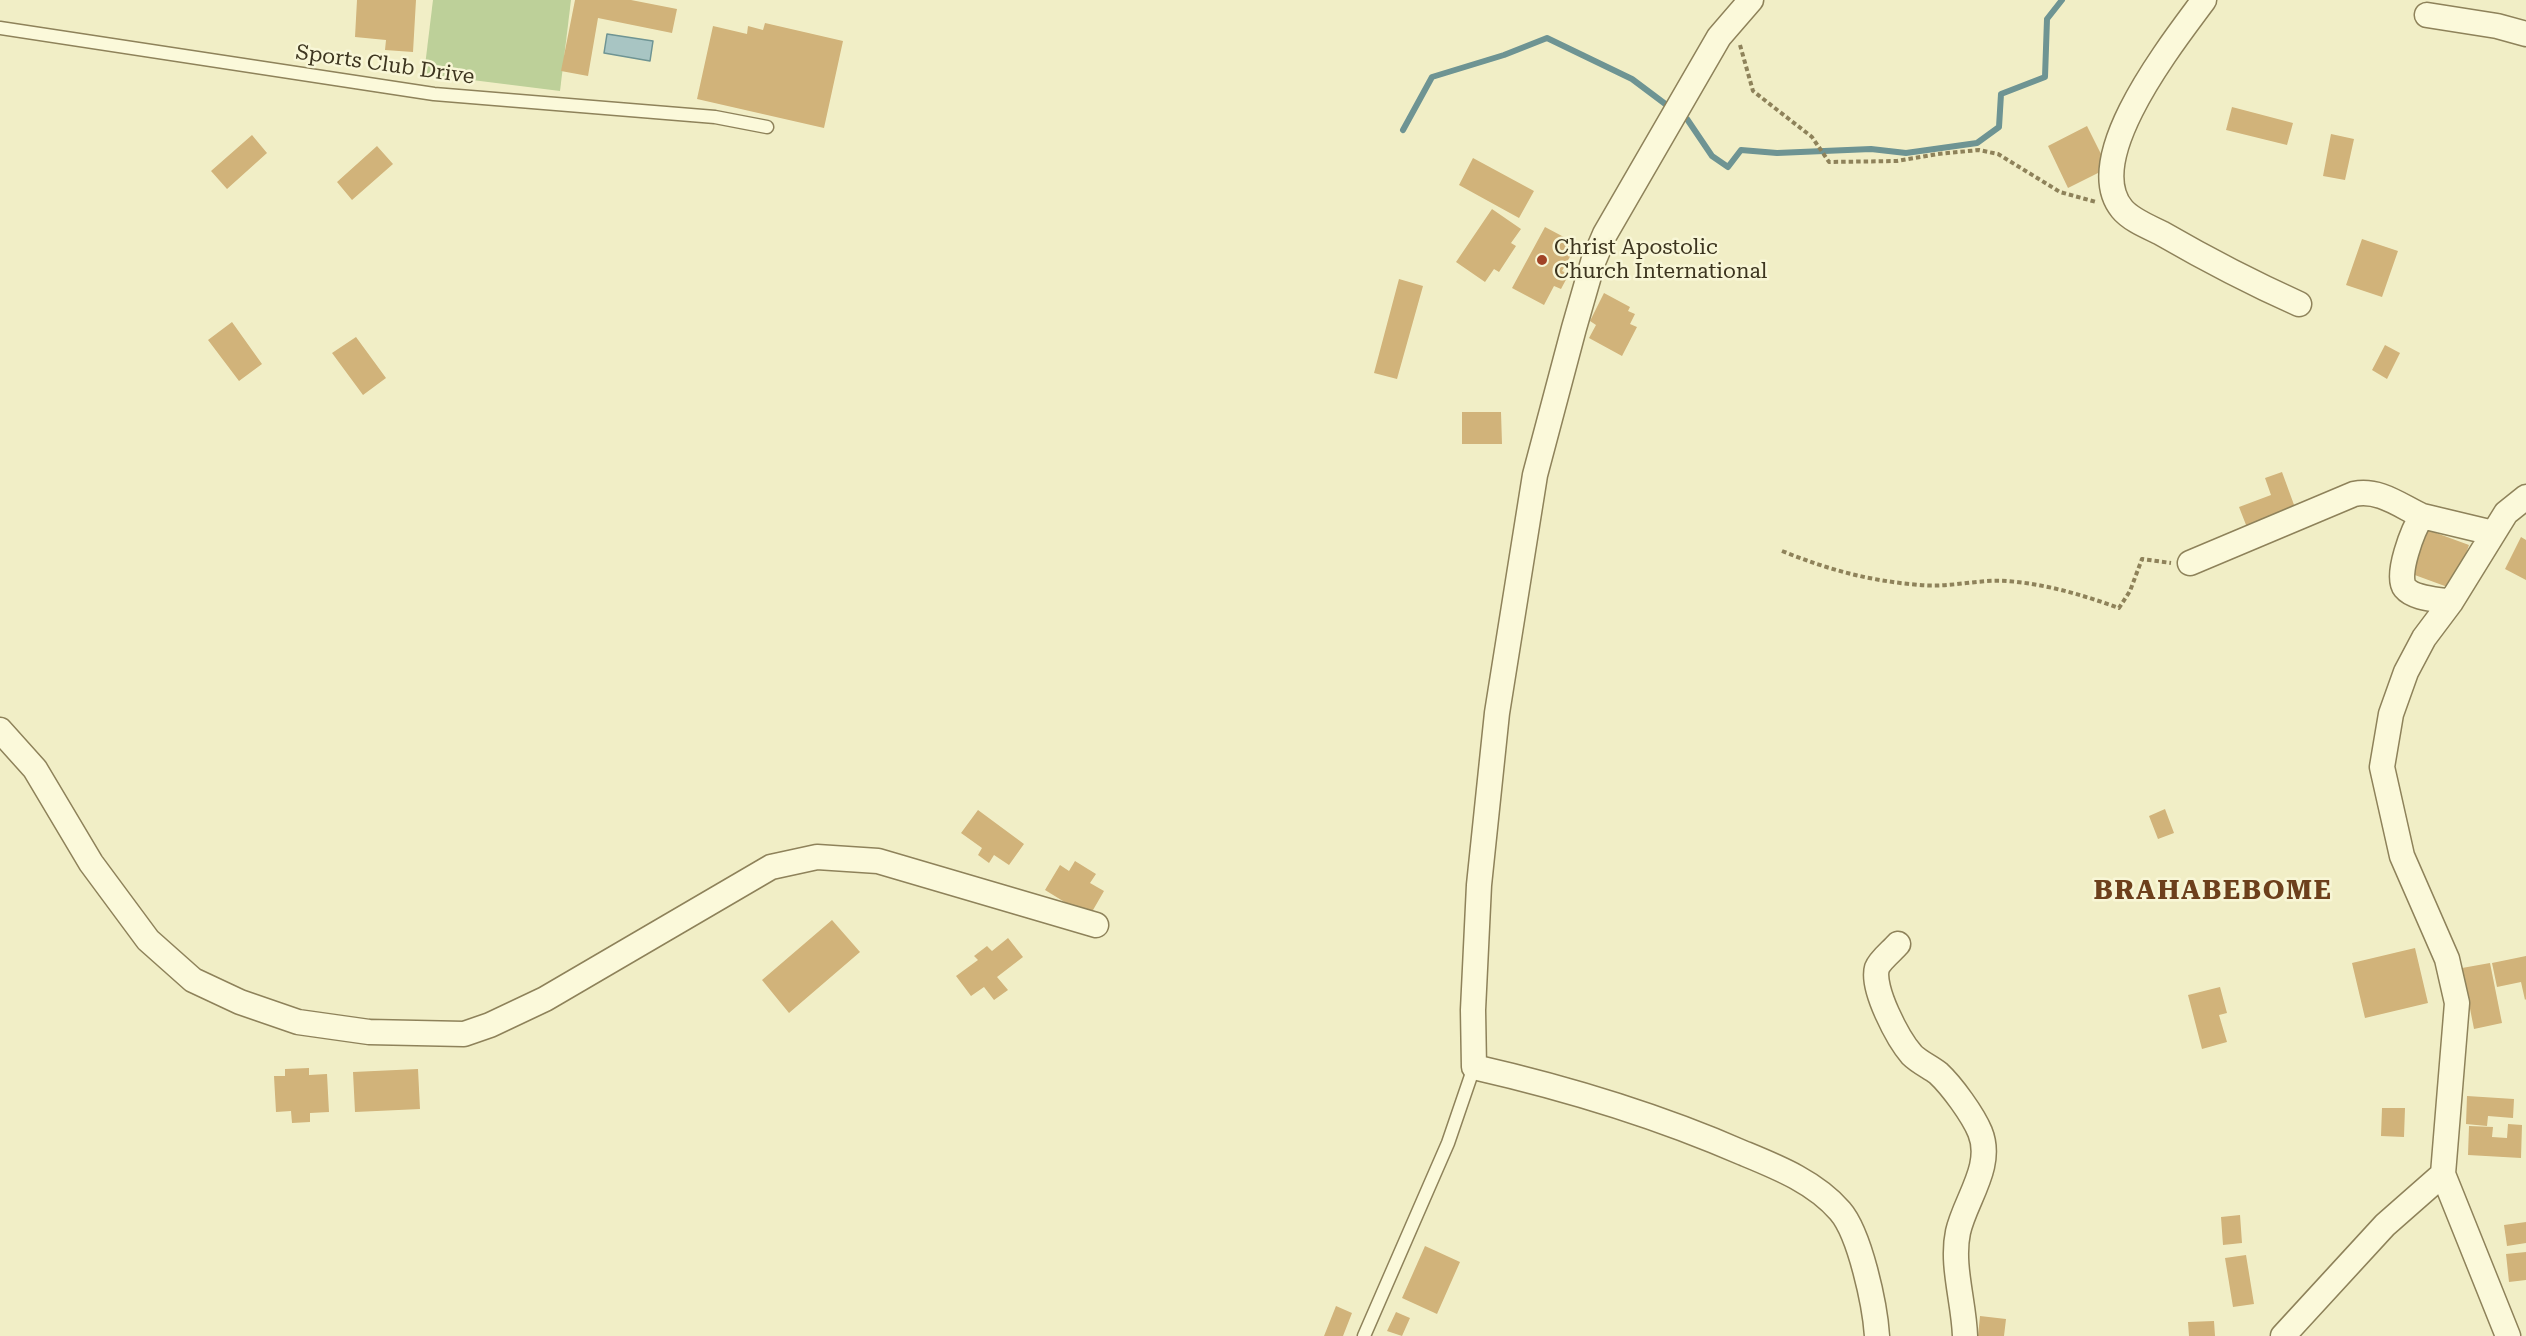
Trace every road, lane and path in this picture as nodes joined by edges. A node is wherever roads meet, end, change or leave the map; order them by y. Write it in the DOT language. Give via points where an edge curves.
graph roads {
  1 [pos="1751,0"];
  2 [pos="2204,0"];
  3 [pos="2427,15"];
  4 [pos="1731,22"];
  5 [pos="0,28"];
  6 [pos="2526,34"];
  7 [pos="767,127"];
  8 [pos="2122,210"];
  9 [pos="2299,304"];
  10 [pos="2526,497"];
  11 [pos="2422,516"];
  12 [pos="2493,533"];
  13 [pos="1782,551"];
  14 [pos="2190,563"];
  15 [pos="2451,602"];
  16 [pos="0,730"];
  17 [pos="1096,925"];
  18 [pos="1898,944"];
  19 [pos="1474,1067"];
  20 [pos="2443,1174"];
  21 [pos="2292,1332"];
  22 [pos="1364,1336"];
  23 [pos="1877,1336"];
  24 [pos="1965,1336"];
  25 [pos="2508,1336"];
  1 -- 4 [label="street"];
  2 -- 8 [label="street" via="2151,72 2117,144 2110,180"];
  3 -- 6 [label="street"];
  4 -- 8 [label="path" via="1753,91 1812,137 1829,162 1897,161 1979,150 1998,154 2060,192"];
  4 -- 19 [label="street" via="1605,234 1593,262 1535,476 1497,713 1479,885"];
  5 -- 7 [label="lane, Sports Club Drive" via="434,94 715,117"];
  8 -- 9 [label="street" via="2233,274"];
  10 -- 12 [label="street" via="2506,513"];
  11 -- 12 [label="street"];
  11 -- 14 [label="street" via="2366,491"];
  11 -- 15 [label="street" via="2413,530 2401,578 2413,594"];
  12 -- 15 [label="street"];
  13 -- 14 [label="path" via="1827,569 1875,580 1923,586 2006,581 2073,592 2119,608 2142,560"];
  15 -- 20 [label="street" via="2424,638 2406,672 2391,714 2382,767 2402,856 2447,959 2457,1003"];
  16 -- 17 [label="street" via="34,769 91,863 148,940 193,980 298,1022 369,1032 439,1035 473,1031 545,999 771,867 817,857 878,861"];
  18 -- 24 [label="street" via="1877,966 1876,979 1889,1017 1912,1055 1950,1087 1980,1133 1984,1151 1981,1173 1958,1233 1957,1263"];
  19 -- 22 [label="lane" via="1448,1143"];
  19 -- 23 [label="street" via="1553,1085 1695,1132 1786,1171 1826,1196 1855,1235"];
  20 -- 21 [label="street" via="2385,1225"];
  20 -- 25 [label="street"];
}
